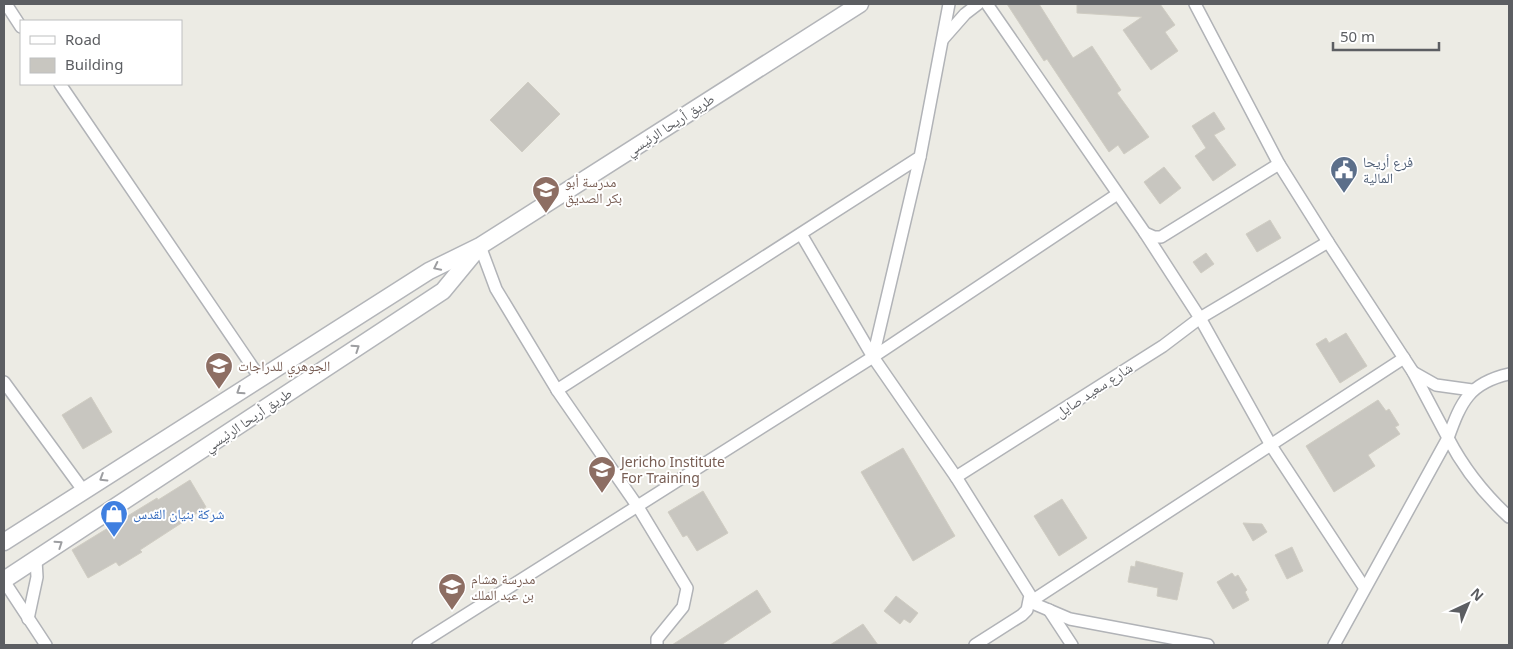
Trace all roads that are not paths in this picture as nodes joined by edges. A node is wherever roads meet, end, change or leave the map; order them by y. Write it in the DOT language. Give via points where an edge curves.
graph roads {
  1 [pos="6,4"];
  2 [pos="840,4"];
  3 [pos="860,4"];
  4 [pos="949,4"];
  5 [pos="978,4"];
  6 [pos="987,4"];
  7 [pos="1195,4"];
  8 [pos="20,25"];
  9 [pos="942,40"];
  10 [pos="764,65"];
  11 [pos="61,85"];
  12 [pos="920,157"];
  13 [pos="1280,164"];
  14 [pos="1116,195"];
  15 [pos="1145,233"];
  16 [pos="801,234"];
  17 [pos="1328,242"];
  18 [pos="480,246"];
  19 [pos="1200,318"];
  20 [pos="873,357"];
  21 [pos="1404,358"];
  22 [pos="1413,372"];
  23 [pos="1509,374"];
  24 [pos="260,378"];
  25 [pos="4,382"];
  26 [pos="557,390"];
  27 [pos="1472,390"];
  28 [pos="1448,438"];
  29 [pos="1272,446"];
  30 [pos="956,477"];
  31 [pos="83,490"];
  32 [pos="638,507"];
  33 [pos="1509,517"];
  34 [pos="4,542"];
  35 [pos="36,560"];
  36 [pos="4,581"];
  37 [pos="1364,588"];
  38 [pos="1030,602"];
  39 [pos="1050,610"];
  40 [pos="28,619"];
  41 [pos="46,645"];
  42 [pos="418,645"];
  43 [pos="657,645"];
  44 [pos="975,645"];
  45 [pos="1072,645"];
  46 [pos="1208,645"];
  47 [pos="1334,645"];
  1 -- 8 [label="street"];
  2 -- 10 [label="main road"];
  3 -- 10 [label="main road, طريق أريحا الرئيسي"];
  4 -- 9 [label="street"];
  5 -- 9 [label="street"];
  6 -- 14 [label="street"];
  7 -- 13 [label="street"];
  9 -- 12 [label="street"];
  10 -- 18 [label="main road, طريق أريحا الرئيسي"];
  11 -- 24 [label="street"];
  12 -- 16 [label="street"];
  12 -- 20 [label="street"];
  13 -- 15 [label="street" via="1161,237"];
  13 -- 17 [label="street"];
  14 -- 15 [label="street"];
  14 -- 20 [label="street"];
  15 -- 19 [label="street"];
  16 -- 20 [label="street"];
  16 -- 26 [label="street"];
  17 -- 19 [label="street, شارع سعيد صايل"];
  17 -- 21 [label="street"];
  18 -- 24 [label="main road, طريق أريحا الرئيسي, one-way" via="429,271"];
  18 -- 26 [label="street" via="496,289"];
  35 -- 18 [label="main road, طريق أريحا الرئيسي, one-way" via="443,290"];
  19 -- 29 [label="street"];
  19 -- 30 [label="street, شارع سعيد صايل" via="1154,351"];
  20 -- 30 [label="street"];
  20 -- 32 [label="street"];
  21 -- 22 [label="street"];
  21 -- 29 [label="street"];
  22 -- 27 [label="street" via="1436,385"];
  22 -- 28 [label="street"];
  23 -- 27 [label="street" via="1484,382"];
  24 -- 31 [label="main road, طريق أريحا الرئيسي, one-way"];
  25 -- 31 [label="street"];
  26 -- 32 [label="street"];
  27 -- 28 [label="street" via="1460,406"];
  28 -- 33 [label="street" via="1473,480"];
  28 -- 37 [label="street"];
  29 -- 37 [label="street"];
  29 -- 38 [label="street"];
  30 -- 38 [label="street" via="1030,595"];
  31 -- 34 [label="main road, طريق أريحا الرئيسي"];
  32 -- 42 [label="street"];
  32 -- 43 [label="street" via="687,588 682,607 657,638"];
  35 -- 36 [label="main road, طريق أريحا الرئيسي"];
  35 -- 40 [label="street" via="37,577"];
  36 -- 40 [label="street"];
  37 -- 47 [label="street"];
  38 -- 39 [label="street"];
  38 -- 44 [label="street" via="1022,615"];
  39 -- 45 [label="street"];
  39 -- 46 [label="street" via="1070,619"];
  40 -- 41 [label="street"];
}
